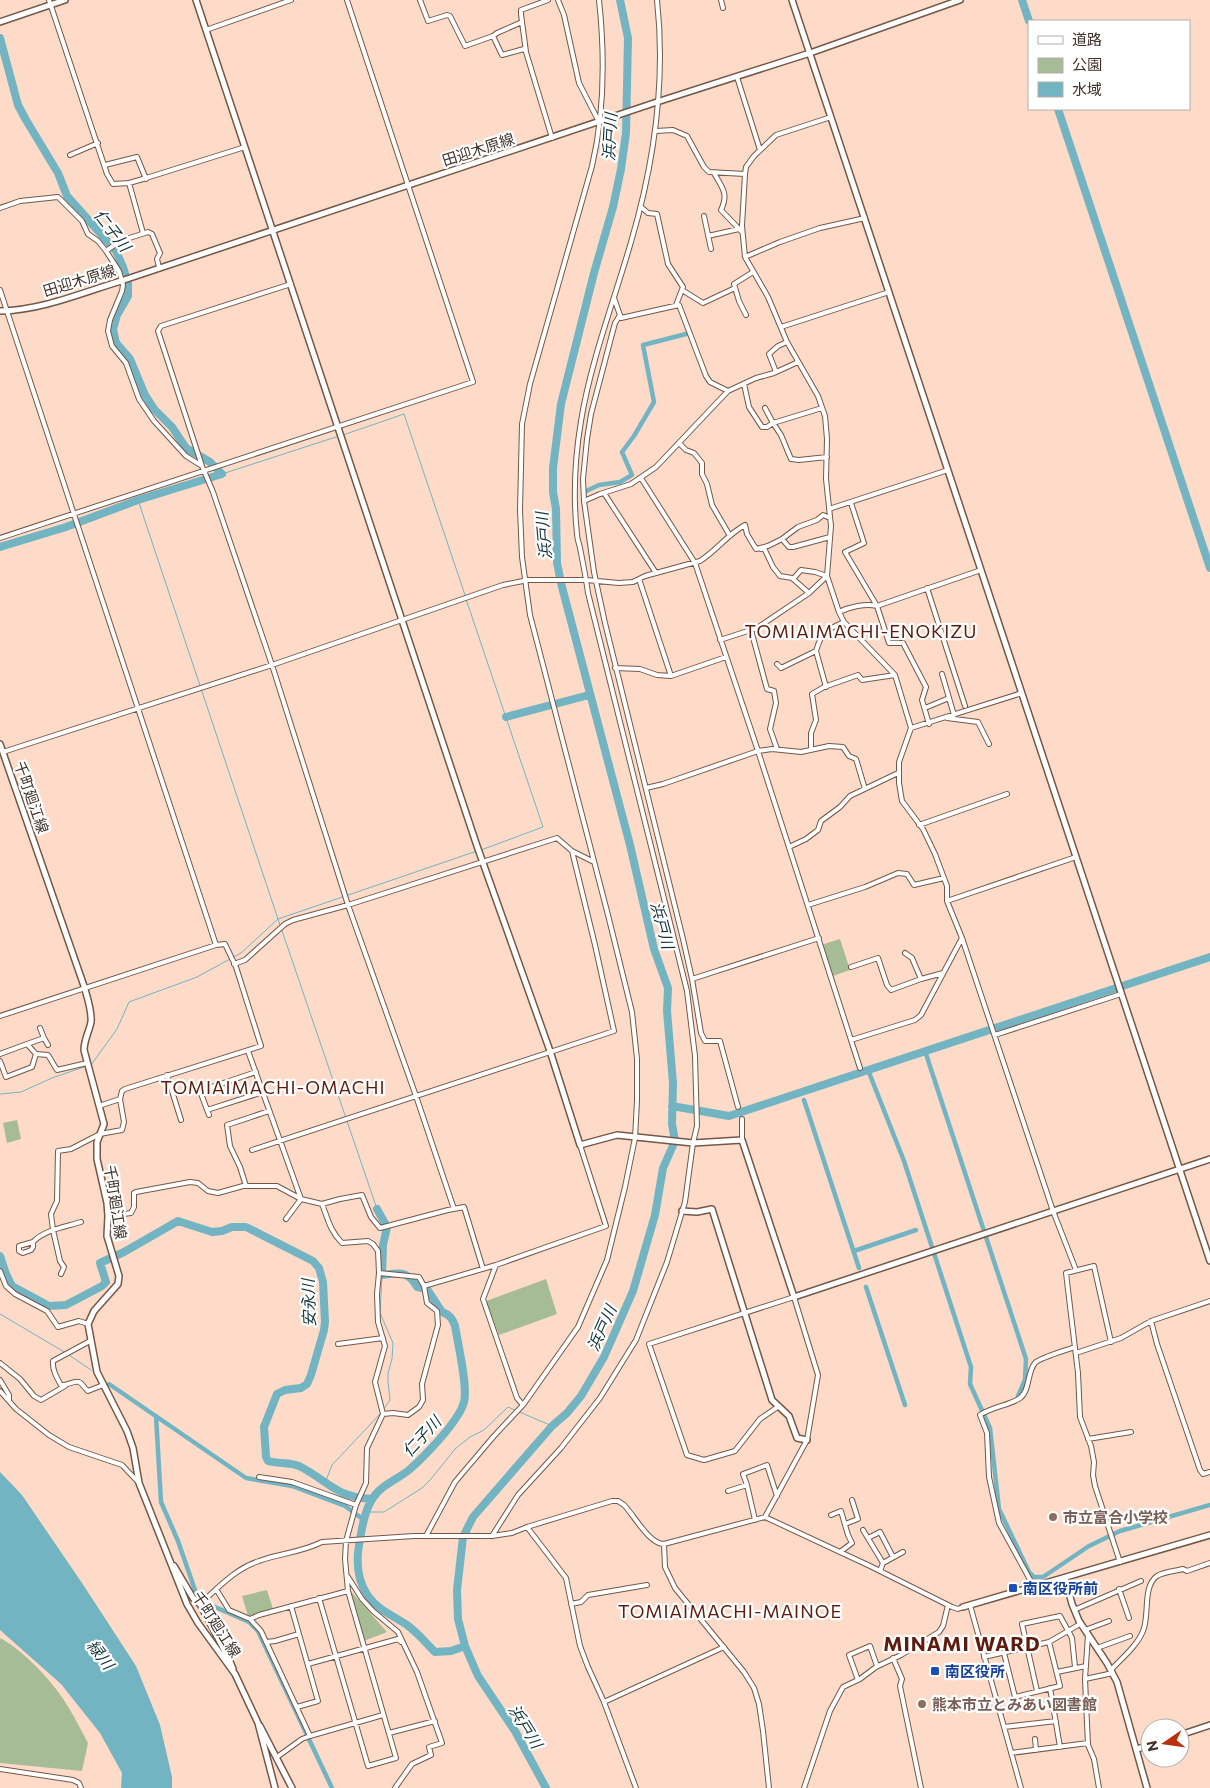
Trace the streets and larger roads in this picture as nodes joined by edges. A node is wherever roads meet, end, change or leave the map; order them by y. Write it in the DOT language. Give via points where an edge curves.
graph roads {
  1 [pos="65,0"];
  2 [pos="196,0"];
  3 [pos="291,0"];
  4 [pos="347,0"];
  5 [pos="420,0"];
  6 [pos="548,0"];
  7 [pos="558,0"];
  8 [pos="599,0"];
  9 [pos="657,0"];
  10 [pos="721,0"];
  11 [pos="792,0"];
  12 [pos="960,0"];
  13 [pos="50,2"];
  14 [pos="946,2"];
  15 [pos="723,8"];
  16 [pos="0,22"];
  17 [pos="522,22"];
  18 [pos="206,30"];
  19 [pos="493,36"];
  20 [pos="526,52"];
  21 [pos="810,53"];
  22 [pos="737,77"];
  23 [pos="659,101"];
  24 [pos="832,116"];
  25 [pos="599,122"];
  26 [pos="656,131"];
  27 [pos="552,138"];
  28 [pos="98,143"];
  29 [pos="246,147"];
  30 [pos="760,150"];
  31 [pos="70,155"];
  32 [pos="105,165"];
  33 [pos="714,173"];
  34 [pos="745,174"];
  35 [pos="146,179"];
  36 [pos="129,183"];
  37 [pos="408,186"];
  38 [pos="641,207"];
  39 [pos="0,208"];
  40 [pos="704,216"];
  41 [pos="865,218"];
  42 [pos="273,230"];
  43 [pos="740,230"];
  44 [pos="143,233"];
  45 [pos="708,236"];
  46 [pos="711,249"];
  47 [pos="106,251"];
  48 [pos="746,256"];
  49 [pos="160,267"];
  50 [pos="754,272"];
  51 [pos="123,280"];
  52 [pos="291,284"];
  53 [pos="735,288"];
  54 [pos="0,290"];
  55 [pos="682,290"];
  56 [pos="890,292"];
  57 [pos="614,298"];
  58 [pos="676,305"];
  59 [pos="0,310"];
  60 [pos="7,310"];
  61 [pos="746,314"];
  62 [pos="620,315"];
  63 [pos="781,327"];
  64 [pos="787,342"];
  65 [pos="798,362"];
  66 [pos="776,372"];
  67 [pos="744,384"];
  68 [pos="728,391"];
  69 [pos="765,408"];
  70 [pos="822,408"];
  71 [pos="772,423"];
  72 [pos="339,428"];
  73 [pos="679,443"];
  74 [pos="827,456"];
  75 [pos="202,466"];
  76 [pos="948,470"];
  77 [pos="205,473"];
  78 [pos="641,478"];
  79 [pos="604,493"];
  80 [pos="584,501"];
  81 [pos="851,503"];
  82 [pos="829,509"];
  83 [pos="74,513"];
  84 [pos="830,518"];
  85 [pos="730,536"];
  86 [pos="830,537"];
  87 [pos="0,538"];
  88 [pos="782,539"];
  89 [pos="756,549"];
  90 [pos="695,563"];
  91 [pos="981,570"];
  92 [pos="656,573"];
  93 [pos="827,576"];
  94 [pos="639,579"];
  95 [pos="793,579"];
  96 [pos="525,580"];
  97 [pos="586,580"];
  98 [pos="596,580"];
  99 [pos="927,588"];
  100 [pos="809,593"];
  101 [pos="877,606"];
  102 [pos="839,612"];
  103 [pos="403,620"];
  104 [pos="844,622"];
  105 [pos="751,630"];
  106 [pos="720,640"];
  107 [pos="816,651"];
  108 [pos="726,657"];
  109 [pos="777,664"];
  110 [pos="272,665"];
  111 [pos="615,668"];
  112 [pos="942,674"];
  113 [pos="895,675"];
  114 [pos="671,676"];
  115 [pos="826,687"];
  116 [pos="1022,693"];
  117 [pos="949,698"];
  118 [pos="965,706"];
  119 [pos="138,708"];
  120 [pos="925,708"];
  121 [pos="954,716"];
  122 [pos="946,718"];
  123 [pos="929,724"];
  124 [pos="911,728"];
  125 [pos="0,744"];
  126 [pos="989,744"];
  127 [pos="777,749"];
  128 [pos="811,750"];
  129 [pos="758,751"];
  130 [pos="3,752"];
  131 [pos="898,773"];
  132 [pos="646,788"];
  133 [pos="865,789"];
  134 [pos="1007,794"];
  135 [pos="919,825"];
  136 [pos="789,847"];
  137 [pos="572,851"];
  138 [pos="1076,857"];
  139 [pos="482,860"];
  140 [pos="594,862"];
  141 [pos="944,878"];
  142 [pos="947,901"];
  143 [pos="348,903"];
  144 [pos="808,905"];
  145 [pos="819,938"];
  146 [pos="962,938"];
  147 [pos="216,945"];
  148 [pos="905,953"];
  149 [pos="234,964"];
  150 [pos="851,967"];
  151 [pos="943,973"];
  152 [pos="692,979"];
  153 [pos="921,979"];
  154 [pos="85,989"];
  155 [pos="1121,992"];
  156 [pos="0,1016"];
  157 [pos="40,1028"];
  158 [pos="995,1034"];
  159 [pos="44,1038"];
  160 [pos="851,1040"];
  161 [pos="27,1044"];
  162 [pos="48,1045"];
  163 [pos="248,1051"];
  164 [pos="550,1051"];
  165 [pos="0,1054"];
  166 [pos="36,1054"];
  167 [pos="0,1062"];
  168 [pos="87,1063"];
  169 [pos="860,1068"];
  170 [pos="256,1072"];
  171 [pos="167,1075"];
  172 [pos="263,1092"];
  173 [pos="416,1096"];
  174 [pos="120,1099"];
  175 [pos="99,1106"];
  176 [pos="738,1107"];
  177 [pos="269,1111"];
  178 [pos="742,1119"];
  179 [pos="181,1120"];
  180 [pos="100,1134"];
  181 [pos="635,1138"];
  182 [pos="742,1140"];
  183 [pos="280,1142"];
  184 [pos="693,1143"];
  185 [pos="580,1145"];
  186 [pos="252,1150"];
  187 [pos="1210,1159"];
  188 [pos="1180,1170"];
  189 [pos="246,1186"];
  190 [pos="301,1199"];
  191 [pos="322,1204"];
  192 [pos="454,1209"];
  193 [pos="682,1211"];
  194 [pos="1053,1211"];
  195 [pos="108,1216"];
  196 [pos="286,1219"];
  197 [pos="81,1222"];
  198 [pos="52,1230"];
  199 [pos="33,1242"];
  200 [pos="1210,1261"];
  201 [pos="496,1265"];
  202 [pos="483,1269"];
  203 [pos="1076,1270"];
  204 [pos="0,1271"];
  205 [pos="379,1273"];
  206 [pos="61,1274"];
  207 [pos="424,1286"];
  208 [pos="794,1297"];
  209 [pos="1210,1301"];
  210 [pos="746,1313"];
  211 [pos="1151,1321"];
  212 [pos="88,1324"];
  213 [pos="383,1338"];
  214 [pos="90,1341"];
  215 [pos="1111,1342"];
  216 [pos="338,1344"];
  217 [pos="1075,1347"];
  218 [pos="1076,1354"];
  219 [pos="0,1363"];
  220 [pos="0,1380"];
  221 [pos="103,1385"];
  222 [pos="65,1386"];
  223 [pos="0,1392"];
  224 [pos="9,1402"];
  225 [pos="523,1405"];
  226 [pos="779,1406"];
  227 [pos="383,1414"];
  228 [pos="1131,1432"];
  229 [pos="1088,1439"];
  230 [pos="808,1440"];
  231 [pos="1210,1472"];
  232 [pos="258,1476"];
  233 [pos="139,1483"];
  234 [pos="747,1485"];
  235 [pos="728,1491"];
  236 [pos="777,1496"];
  237 [pos="852,1500"];
  238 [pos="356,1505"];
  239 [pos="832,1514"];
  240 [pos="765,1517"];
  241 [pos="755,1520"];
  242 [pos="845,1524"];
  243 [pos="527,1527"];
  244 [pos="863,1530"];
  245 [pos="1210,1535"];
  246 [pos="426,1536"];
  247 [pos="492,1536"];
  248 [pos="868,1538"];
  249 [pos="346,1541"];
  250 [pos="664,1544"];
  251 [pos="840,1552"];
  252 [pos="903,1552"];
  253 [pos="168,1557"];
  254 [pos="893,1557"];
  255 [pos="1120,1562"];
  256 [pos="883,1563"];
  257 [pos="1210,1564"];
  258 [pos="880,1571"];
  259 [pos="348,1576"];
  260 [pos="1065,1578"];
  261 [pos="1142,1581"];
  262 [pos="647,1585"];
  263 [pos="1034,1587"];
  264 [pos="216,1589"];
  265 [pos="1119,1589"];
  266 [pos="348,1591"];
  267 [pos="319,1598"];
  268 [pos="200,1604"];
  269 [pos="571,1604"];
  270 [pos="948,1605"];
  271 [pos="970,1605"];
  272 [pos="291,1606"];
  273 [pos="963,1607"];
  274 [pos="1074,1610"];
  275 [pos="1129,1618"];
  276 [pos="250,1619"];
  277 [pos="1109,1621"];
  278 [pos="1080,1624"];
  279 [pos="1068,1632"];
  280 [pos="1086,1632"];
  281 [pos="300,1634"];
  282 [pos="1130,1636"];
  283 [pos="266,1642"];
  284 [pos="1050,1642"];
  285 [pos="404,1645"];
  286 [pos="724,1647"];
  287 [pos="1026,1647"];
  288 [pos="364,1648"];
  289 [pos="1097,1648"];
  290 [pos="1004,1652"];
  291 [pos="335,1656"];
  292 [pos="984,1657"];
  293 [pos="892,1658"];
  294 [pos="308,1664"];
  295 [pos="877,1666"];
  296 [pos="1086,1666"];
  297 [pos="1075,1667"];
  298 [pos="1057,1672"];
  299 [pos="1112,1672"];
  300 [pos="235,1674"];
  301 [pos="1086,1679"];
  302 [pos="858,1680"];
  303 [pos="1050,1688"];
  304 [pos="1037,1691"];
  305 [pos="604,1702"];
  306 [pos="297,1707"];
  307 [pos="383,1715"];
  308 [pos="435,1720"];
  309 [pos="1056,1721"];
  310 [pos="258,1722"];
  311 [pos="355,1723"];
  312 [pos="1004,1726"];
  313 [pos="1210,1726"];
  314 [pos="1190,1732"];
  315 [pos="389,1734"];
  316 [pos="310,1736"];
  317 [pos="1035,1740"];
  318 [pos="1088,1743"];
  319 [pos="1060,1747"];
  320 [pos="1140,1748"];
  321 [pos="1137,1749"];
  322 [pos="1036,1750"];
  323 [pos="1012,1753"];
  324 [pos="277,1757"];
  325 [pos="0,1769"];
  326 [pos="81,1788"];
  327 [pos="275,1788"];
  328 [pos="292,1788"];
  329 [pos="394,1788"];
  330 [pos="636,1788"];
  331 [pos="769,1788"];
  332 [pos="804,1788"];
  333 [pos="921,1788"];
  334 [pos="1021,1788"];
  335 [pos="1099,1788"];
  336 [pos="1147,1788"];
  1 -- 13 [label="street"];
  2 -- 18 [label="street"];
  3 -- 18 [label="street"];
  4 -- 37 [label="street"];
  5 -- 19 [label="street" via="428,21 450,16 464,46"];
  6 -- 17 [label="street" via="521,10"];
  7 -- 25 [label="street" via="579,83"];
  8 -- 25 [label="street" via="604,72"];
  9 -- 23 [label="street"];
  10 -- 15 [label="street"];
  11 -- 21 [label="street"];
  12 -- 14 [label="street, 田迎木原線"];
  13 -- 16 [label="street"];
  13 -- 28 [label="street"];
  14 -- 21 [label="street, 田迎木原線"];
  17 -- 19 [label="street"];
  17 -- 20 [label="street"];
  18 -- 29 [label="street"];
  19 -- 20 [label="street" via="502,55 524,49"];
  20 -- 27 [label="street"];
  21 -- 22 [label="street, 田迎木原線"];
  21 -- 24 [label="street"];
  22 -- 23 [label="street, 田迎木原線"];
  22 -- 30 [label="street"];
  23 -- 25 [label="street, 田迎木原線"];
  23 -- 26 [label="street"];
  24 -- 30 [label="street" via="776,135"];
  24 -- 41 [label="street"];
  25 -- 27 [label="street, 田迎木原線"];
  25 -- 96 [label="street" via="592,166 538,352 522,424 520,510"];
  26 -- 33 [label="street" via="673,130 687,136 704,167"];
  26 -- 38 [label="street"];
  27 -- 37 [label="street, 田迎木原線"];
  28 -- 31 [label="street"];
  28 -- 32 [label="street"];
  29 -- 35 [label="street"];
  29 -- 42 [label="street"];
  30 -- 34 [label="street" via="746,167"];
  32 -- 35 [label="street" via="136,156"];
  32 -- 36 [label="street" via="114,184"];
  33 -- 34 [label="street"];
  33 -- 43 [label="street" via="724,189 721,210"];
  34 -- 43 [label="street"];
  35 -- 36 [label="street"];
  36 -- 44 [label="street"];
  37 -- 42 [label="street, 田迎木原線"];
  37 -- 72 [label="street" via="473,382"];
  38 -- 55 [label="street" via="648,213 657,214 668,264"];
  38 -- 57 [label="street"];
  39 -- 47 [label="street" via="20,201 58,198"];
  40 -- 45 [label="street"];
  41 -- 48 [label="street" via="820,228"];
  41 -- 56 [label="street"];
  42 -- 49 [label="street, 田迎木原線"];
  42 -- 52 [label="street"];
  43 -- 45 [label="street"];
  43 -- 48 [label="street"];
  44 -- 47 [label="street" via="120,241"];
  44 -- 49 [label="street" via="152,234 160,253"];
  45 -- 46 [label="street"];
  47 -- 51 [label="street"];
  48 -- 50 [label="street"];
  49 -- 51 [label="street, 田迎木原線"];
  50 -- 53 [label="street" via="734,284"];
  50 -- 63 [label="street"];
  51 -- 60 [label="street, 田迎木原線" via="47,304"];
  51 -- 75 [label="street" via="108,326 110,342 126,363 139,399 154,420 186,456"];
  52 -- 72 [label="street"];
  52 -- 75 [label="street" via="161,326 158,331"];
  53 -- 55 [label="street" via="703,303"];
  53 -- 61 [label="street"];
  54 -- 60 [label="street"];
  55 -- 58 [label="street"];
  56 -- 63 [label="street"];
  56 -- 76 [label="street"];
  57 -- 62 [label="street"];
  57 -- 97 [label="street" via="581,420 578,448 577,534"];
  58 -- 62 [label="street" via="621,318"];
  58 -- 68 [label="street" via="679,305 706,376 710,382"];
  59 -- 60 [label="street, 田迎木原線"];
  60 -- 83 [label="street"];
  62 -- 80 [label="street" via="610,338 591,414"];
  63 -- 64 [label="street"];
  64 -- 65 [label="street"];
  64 -- 66 [label="street" via="769,354"];
  65 -- 66 [label="street"];
  65 -- 70 [label="street"];
  66 -- 67 [label="street"];
  67 -- 68 [label="street"];
  67 -- 71 [label="street" via="749,407 762,426"];
  68 -- 73 [label="street"];
  69 -- 71 [label="street"];
  70 -- 71 [label="street"];
  70 -- 74 [label="street"];
  71 -- 74 [label="street" via="791,459"];
  72 -- 77 [label="street"];
  72 -- 103 [label="street"];
  73 -- 78 [label="street"];
  73 -- 85 [label="street" via="702,463 702,474 712,505"];
  74 -- 82 [label="street"];
  75 -- 77 [label="street"];
  76 -- 81 [label="street"];
  76 -- 91 [label="street"];
  77 -- 83 [label="street"];
  77 -- 110 [label="street"];
  78 -- 79 [label="street"];
  78 -- 90 [label="street"];
  79 -- 80 [label="street"];
  79 -- 92 [label="street"];
  80 -- 98 [label="street"];
  81 -- 82 [label="street"];
  81 -- 101 [label="street" via="864,543 845,552"];
  82 -- 84 [label="street"];
  83 -- 87 [label="street"];
  83 -- 119 [label="street"];
  84 -- 86 [label="street"];
  84 -- 88 [label="street" via="823,515"];
  85 -- 89 [label="street" via="745,525"];
  85 -- 90 [label="street"];
  86 -- 88 [label="street" via="793,547"];
  86 -- 93 [label="street"];
  88 -- 89 [label="street"];
  89 -- 95 [label="street" via="764,548 780,576"];
  90 -- 92 [label="street"];
  90 -- 106 [label="street"];
  91 -- 99 [label="street"];
  91 -- 116 [label="street"];
  92 -- 94 [label="street"];
  93 -- 95 [label="street" via="801,570"];
  93 -- 100 [label="street"];
  93 -- 102 [label="street"];
  94 -- 98 [label="street" via="619,583"];
  94 -- 114 [label="street"];
  95 -- 100 [label="street"];
  96 -- 97 [label="street"];
  96 -- 103 [label="street"];
  96 -- 140 [label="street" via="530,615"];
  97 -- 98 [label="street"];
  97 -- 184 [label="street" via="687,991 696,1091 697,1128"];
  98 -- 111 [label="street"];
  99 -- 101 [label="street"];
  99 -- 118 [label="street"];
  100 -- 105 [label="street"];
  101 -- 102 [label="street" via="871,604"];
  101 -- 120 [label="street" via="889,643 904,644 926,687 922,700"];
  102 -- 104 [label="street"];
  103 -- 110 [label="street"];
  103 -- 139 [label="street"];
  104 -- 107 [label="street" via="825,631"];
  104 -- 113 [label="street"];
  105 -- 106 [label="street"];
  105 -- 127 [label="street" via="767,689 774,691 776,703 770,729"];
  106 -- 108 [label="street"];
  107 -- 109 [label="street" via="780,668"];
  107 -- 115 [label="street"];
  108 -- 114 [label="street"];
  108 -- 129 [label="street"];
  110 -- 119 [label="street"];
  110 -- 143 [label="street"];
  111 -- 114 [label="street" via="640,669"];
  111 -- 132 [label="street"];
  112 -- 117 [label="street"];
  113 -- 115 [label="street" via="862,680 858,675"];
  113 -- 124 [label="street"];
  115 -- 128 [label="street" via="812,694 816,720"];
  116 -- 121 [label="street"];
  116 -- 138 [label="street"];
  117 -- 120 [label="street"];
  117 -- 121 [label="street"];
  119 -- 130 [label="street"];
  119 -- 147 [label="street"];
  120 -- 123 [label="street"];
  121 -- 122 [label="street"];
  122 -- 123 [label="street"];
  122 -- 126 [label="street" via="978,722"];
  123 -- 124 [label="street"];
  124 -- 131 [label="street" via="902,750"];
  125 -- 130 [label="street, 千町廻江線"];
  127 -- 128 [label="street"];
  127 -- 129 [label="street"];
  128 -- 133 [label="street" via="843,747 849,756 856,759"];
  129 -- 132 [label="street"];
  129 -- 136 [label="street"];
  130 -- 154 [label="street, 千町廻江線"];
  131 -- 133 [label="street"];
  131 -- 135 [label="street" via="902,801"];
  132 -- 152 [label="street"];
  133 -- 136 [label="street" via="850,796 821,821 818,830"];
  134 -- 135 [label="street"];
  135 -- 141 [label="street"];
  136 -- 144 [label="street"];
  137 -- 139 [label="street" via="557,838"];
  137 -- 140 [label="street"];
  137 -- 164 [label="street" via="614,1031"];
  138 -- 142 [label="street"];
  138 -- 155 [label="street"];
  139 -- 143 [label="street"];
  139 -- 164 [label="street"];
  140 -- 181 [label="street" via="635,1035 638,1083"];
  141 -- 142 [label="street"];
  141 -- 144 [label="street" via="914,885 908,874 898,873"];
  142 -- 146 [label="street"];
  143 -- 149 [label="street" via="285,924 245,960"];
  143 -- 173 [label="street"];
  144 -- 145 [label="street"];
  145 -- 152 [label="street"];
  145 -- 160 [label="street"];
  146 -- 151 [label="street"];
  146 -- 158 [label="street"];
  147 -- 149 [label="street" via="224,944"];
  147 -- 154 [label="street"];
  148 -- 153 [label="street" via="912,958"];
  149 -- 163 [label="street" via="261,1046"];
  150 -- 153 [label="street" via="878,958 891,990"];
  151 -- 153 [label="street"];
  151 -- 160 [label="street" via="921,1015 915,1020"];
  152 -- 176 [label="street" via="701,1034 705,1041 720,1041"];
  154 -- 156 [label="street"];
  154 -- 168 [label="street, 千町廻江線" via="91,1012 84,1040"];
  155 -- 158 [label="street"];
  155 -- 188 [label="street"];
  157 -- 159 [label="street"];
  158 -- 194 [label="street"];
  159 -- 161 [label="street"];
  159 -- 162 [label="street"];
  160 -- 169 [label="street"];
  161 -- 165 [label="street"];
  161 -- 166 [label="street"];
  163 -- 170 [label="street"];
  163 -- 171 [label="street"];
  164 -- 173 [label="street"];
  164 -- 185 [label="street"];
  166 -- 167 [label="street" via="32,1068 6,1077"];
  166 -- 168 [label="street" via="48,1054 57,1070"];
  168 -- 175 [label="street, 千町廻江線"];
  170 -- 172 [label="street"];
  170 -- 172 [label="street" via="200,1090 208,1112"];
  171 -- 174 [label="street" via="124,1089"];
  171 -- 179 [label="street"];
  172 -- 177 [label="street"];
  173 -- 183 [label="street"];
  173 -- 192 [label="street"];
  174 -- 175 [label="street"];
  174 -- 180 [label="street" via="124,1122 122,1130"];
  175 -- 180 [label="street, 千町廻江線" via="104,1124"];
  177 -- 183 [label="street"];
  177 -- 189 [label="street" via="227,1124 230,1146"];
  178 -- 182 [label="street"];
  180 -- 195 [label="street, 千町廻江線" via="97,1159"];
  180 -- 198 [label="street" via="71,1149 58,1151 57,1201 51,1214"];
  181 -- 184 [label="street"];
  181 -- 185 [label="street" via="612,1136"];
  181 -- 225 [label="street" via="607,1260 578,1327"];
  182 -- 184 [label="street"];
  182 -- 208 [label="street"];
  183 -- 186 [label="street"];
  183 -- 190 [label="street"];
  184 -- 193 [label="street"];
  185 -- 201 [label="street" via="606,1226"];
  187 -- 188 [label="street"];
  188 -- 194 [label="street"];
  188 -- 200 [label="street"];
  189 -- 190 [label="street" via="277,1186"];
  189 -- 195 [label="street" via="214,1192 190,1182 136,1192 131,1212"];
  190 -- 191 [label="street"];
  190 -- 196 [label="street"];
  191 -- 192 [label="street" via="362,1195 371,1217 380,1228"];
  191 -- 205 [label="street" via="329,1226 342,1243 368,1241 373,1244 378,1251"];
  192 -- 202 [label="street" via="464,1207"];
  193 -- 210 [label="street" via="712,1209"];
  193 -- 247 [label="street" via="667,1262 636,1340 600,1398 518,1496"];
  194 -- 203 [label="street"];
  194 -- 208 [label="street"];
  195 -- 212 [label="street, 千町廻江線" via="107,1236 119,1276 118,1284 94,1311"];
  197 -- 198 [label="street"];
  198 -- 199 [label="street"];
  198 -- 206 [label="street" via="64,1267"];
  201 -- 202 [label="street"];
  201 -- 225 [label="street" via="483,1299 517,1398"];
  202 -- 207 [label="street"];
  203 -- 215 [label="street" via="1094,1266"];
  203 -- 217 [label="street" via="1066,1273"];
  204 -- 212 [label="street" via="6,1286 47,1311 58,1327 79,1321"];
  205 -- 207 [label="street" via="414,1275"];
  205 -- 213 [label="street" via="378,1322"];
  207 -- 227 [label="street" via="427,1303 437,1311 438,1325 422,1384 423,1400 408,1416"];
  208 -- 210 [label="street"];
  208 -- 230 [label="street" via="818,1376"];
  209 -- 211 [label="street"];
  210 -- 226 [label="street" via="772,1400"];
  210 -- 226 [label="street" via="649,1344 687,1455 704,1460 735,1450 760,1420"];
  211 -- 215 [label="street"];
  211 -- 231 [label="street" via="1200,1470 1203,1474"];
  212 -- 214 [label="street, 千町廻江線"];
  213 -- 216 [label="street"];
  213 -- 227 [label="street" via="384,1355 375,1382"];
  214 -- 221 [label="street, 千町廻江線"];
  214 -- 222 [label="street" via="53,1361 56,1376"];
  215 -- 218 [label="street"];
  217 -- 218 [label="street"];
  217 -- 263 [label="street" via="1036,1361 1024,1394 980,1415 987,1433 989,1477 1000,1523"];
  218 -- 229 [label="street" via="1080,1418"];
  219 -- 222 [label="street" via="41,1400"];
  220 -- 224 [label="street"];
  221 -- 222 [label="street" via="88,1391 75,1381"];
  221 -- 233 [label="street, 千町廻江線" via="127,1430"];
  223 -- 224 [label="street"];
  224 -- 233 [label="street" via="49,1435 69,1447 122,1465"];
  225 -- 246 [label="street" via="455,1482"];
  226 -- 230 [label="street" via="789,1416 797,1438"];
  227 -- 238 [label="street" via="367,1448 366,1484"];
  228 -- 229 [label="street"];
  229 -- 255 [label="street" via="1094,1462 1095,1486"];
  230 -- 236 [label="street"];
  232 -- 238 [label="street" via="292,1482"];
  233 -- 253 [label="street, 千町廻江線"];
  234 -- 235 [label="street"];
  234 -- 236 [label="street" via="743,1474 767,1465"];
  234 -- 241 [label="street"];
  236 -- 240 [label="street"];
  237 -- 242 [label="street" via="858,1519"];
  238 -- 249 [label="street"];
  239 -- 242 [label="street" via="841,1512"];
  240 -- 241 [label="street"];
  240 -- 251 [label="street"];
  241 -- 250 [label="street"];
  242 -- 251 [label="street" via="852,1543"];
  243 -- 247 [label="street"];
  243 -- 250 [label="street" via="612,1501 631,1512 652,1540"];
  243 -- 269 [label="street" via="566,1578"];
  244 -- 248 [label="street"];
  245 -- 255 [label="street"];
  246 -- 247 [label="street"];
  246 -- 249 [label="street"];
  248 -- 254 [label="street" via="881,1531"];
  248 -- 256 [label="street"];
  249 -- 259 [label="street"];
  249 -- 264 [label="street" via="322,1542 309,1549 261,1560 232,1575"];
  250 -- 286 [label="street" via="665,1567 675,1588"];
  251 -- 258 [label="street"];
  252 -- 254 [label="street"];
  253 -- 268 [label="street"];
  253 -- 300 [label="street, 千町廻江線" via="195,1620"];
  254 -- 256 [label="street"];
  255 -- 260 [label="street"];
  256 -- 258 [label="street"];
  257 -- 299 [label="street" via="1157,1576 1149,1587 1144,1630"];
  258 -- 270 [label="street"];
  259 -- 266 [label="street"];
  259 -- 285 [label="street" via="362,1599 398,1632"];
  260 -- 263 [label="street"];
  260 -- 274 [label="street"];
  261 -- 265 [label="street"];
  262 -- 269 [label="street" via="588,1596"];
  263 -- 271 [label="street"];
  264 -- 268 [label="street"];
  264 -- 276 [label="street" via="229,1610"];
  265 -- 274 [label="street"];
  265 -- 275 [label="street"];
  266 -- 267 [label="street"];
  266 -- 288 [label="street"];
  267 -- 272 [label="street"];
  267 -- 291 [label="street"];
  268 -- 300 [label="street"];
  269 -- 305 [label="street" via="580,1647"];
  270 -- 273 [label="street" via="958,1609"];
  270 -- 293 [label="street" via="939,1632"];
  271 -- 273 [label="street"];
  271 -- 292 [label="street"];
  272 -- 276 [label="street"];
  272 -- 281 [label="street"];
  274 -- 278 [label="street"];
  276 -- 283 [label="street"];
  277 -- 280 [label="street"];
  278 -- 279 [label="street"];
  278 -- 280 [label="street"];
  279 -- 284 [label="street"];
  279 -- 287 [label="street" via="1060,1616 1022,1624"];
  279 -- 297 [label="street" via="1072,1638"];
  280 -- 289 [label="street"];
  280 -- 296 [label="street"];
  281 -- 283 [label="street"];
  281 -- 294 [label="street"];
  282 -- 289 [label="street"];
  283 -- 306 [label="street"];
  284 -- 287 [label="street"];
  284 -- 298 [label="street"];
  285 -- 288 [label="street" via="398,1638"];
  285 -- 308 [label="street"];
  286 -- 305 [label="street"];
  286 -- 331 [label="street" via="754,1688 759,1704"];
  287 -- 290 [label="street"];
  287 -- 304 [label="street"];
  288 -- 291 [label="street"];
  288 -- 307 [label="street"];
  289 -- 299 [label="street"];
  290 -- 292 [label="street"];
  290 -- 304 [label="street" via="1014,1696"];
  291 -- 294 [label="street"];
  291 -- 311 [label="street"];
  292 -- 312 [label="street"];
  293 -- 295 [label="street"];
  293 -- 333 [label="street" via="902,1679 900,1686"];
  294 -- 306 [label="street" via="318,1701"];
  295 -- 302 [label="street"];
  295 -- 302 [label="street" via="870,1646 849,1655"];
  296 -- 297 [label="street"];
  296 -- 301 [label="street"];
  297 -- 298 [label="street"];
  298 -- 303 [label="street" via="1060,1686"];
  299 -- 301 [label="street"];
  299 -- 321 [label="street"];
  300 -- 310 [label="street, 千町廻江線"];
  301 -- 318 [label="street"];
  302 -- 332 [label="street" via="842,1687 837,1695"];
  303 -- 304 [label="street"];
  303 -- 309 [label="street"];
  305 -- 330 [label="street"];
  306 -- 316 [label="street"];
  307 -- 311 [label="street"];
  307 -- 315 [label="street"];
  308 -- 315 [label="street"];
  308 -- 329 [label="street" via="442,1743 429,1747 431,1754 412,1764"];
  309 -- 312 [label="street"];
  309 -- 319 [label="street"];
  310 -- 324 [label="street, 千町廻江線"];
  310 -- 327 [label="street, 千町廻江線"];
  311 -- 315 [label="street" via="368,1766 396,1758"];
  311 -- 316 [label="street"];
  312 -- 323 [label="street"];
  313 -- 314 [label="street"];
  316 -- 324 [label="street"];
  317 -- 322 [label="street"];
  318 -- 319 [label="street"];
  318 -- 335 [label="street"];
  319 -- 322 [label="street"];
  320 -- 321 [label="street"];
  321 -- 336 [label="street"];
  322 -- 323 [label="street"];
  323 -- 334 [label="street"];
  324 -- 328 [label="street, 千町廻江線"];
  325 -- 326 [label="street" via="73,1780"];
}
